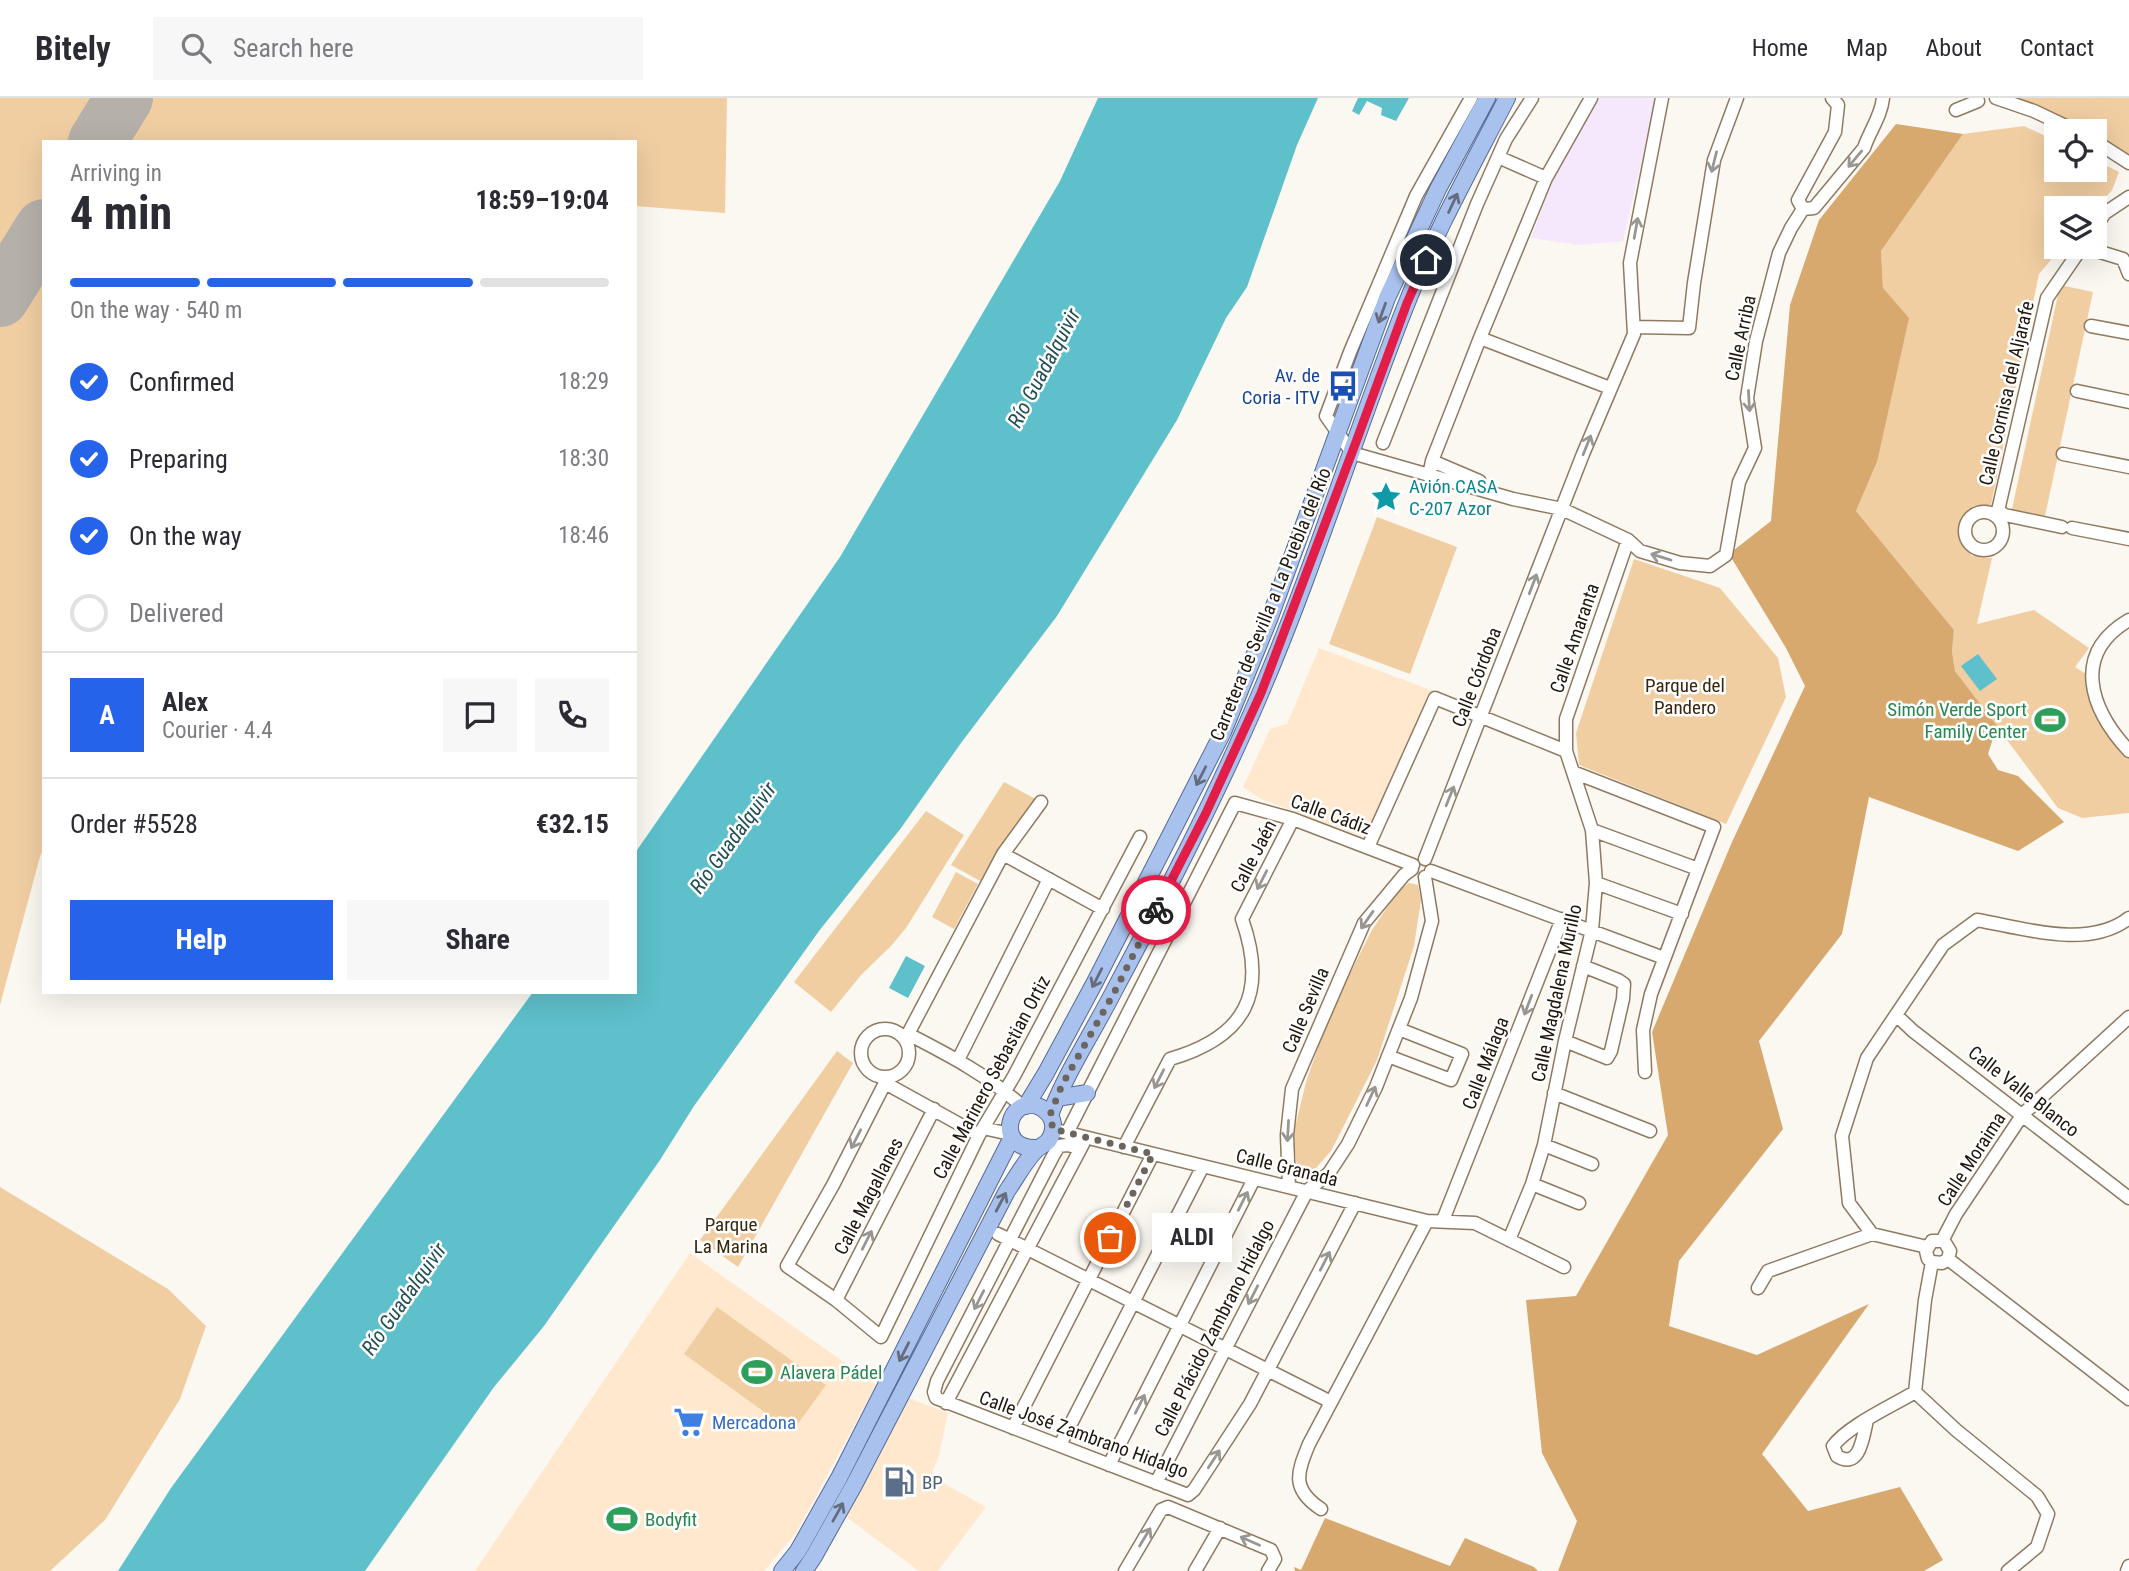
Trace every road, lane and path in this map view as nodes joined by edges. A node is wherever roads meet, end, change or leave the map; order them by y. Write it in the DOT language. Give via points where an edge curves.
graph roads {
  1 [pos="1471,98"];
  2 [pos="1487,98"];
  3 [pos="1507,98"];
  4 [pos="1532,98"];
  5 [pos="1591,98"];
  6 [pos="1662,98"];
  7 [pos="1737,98"];
  8 [pos="1832,98"];
  9 [pos="1883,98"];
  10 [pos="1973,98"];
  11 [pos="1996,98"];
  12 [pos="1956,110"];
  13 [pos="2051,119"];
  14 [pos="2107,149"];
  15 [pos="1498,157"];
  16 [pos="2129,163"];
  17 [pos="1546,178"];
  18 [pos="2129,197"];
  19 [pos="1803,209"];
  20 [pos="2107,212"];
  21 [pos="2107,254"];
  22 [pos="2074,259"];
  23 [pos="2129,274"];
  24 [pos="2091,326"];
  25 [pos="1634,327"];
  26 [pos="2129,333"];
  27 [pos="1480,338"];
  28 [pos="1610,388"];
  29 [pos="2077,390"];
  30 [pos="2129,402"];
  31 [pos="1338,431"];
  32 [pos="1383,443"];
  33 [pos="1352,453"];
  34 [pos="2063,454"];
  35 [pos="1432,461"];
  36 [pos="2129,467"];
  37 [pos="1429,476"];
  38 [pos="1478,489"];
  39 [pos="1562,509"];
  40 [pos="2129,539"];
  41 [pos="1628,541"];
  42 [pos="1315,585"];
  43 [pos="1290,618"];
  44 [pos="2129,620"];
  45 [pos="1482,716"];
  46 [pos="1566,751"];
  47 [pos="2129,751"];
  48 [pos="1573,772"];
  49 [pos="1041,802"];
  50 [pos="1293,820"];
  51 [pos="1592,830"];
  52 [pos="1140,838"];
  53 [pos="1368,847"];
  54 [pos="1003,854"];
  55 [pos="1413,867"];
  56 [pos="1427,869"];
  57 [pos="1699,869"];
  58 [pos="1049,879"];
  59 [pos="1597,883"];
  60 [pos="1103,909"];
  61 [pos="1682,914"];
  62 [pos="2129,918"];
  63 [pos="1562,919"];
  64 [pos="1592,930"];
  65 [pos="1664,958"];
  66 [pos="1583,967"];
  67 [pos="1896,1015"];
  68 [pos="2129,1017"];
  69 [pos="1399,1029"];
  70 [pos="905,1035"];
  71 [pos="1565,1041"];
  72 [pos="1388,1056"];
  73 [pos="958,1060"];
  74 [pos="1645,1072"];
  75 [pos="885,1081"];
  76 [pos="1005,1090"];
  77 [pos="1554,1093"];
  78 [pos="1087,1094"];
  79 [pos="1057,1098"];
  80 [pos="1025,1107"];
  81 [pos="934,1109"];
  82 [pos="2023,1114"];
  83 [pos="1057,1126"];
  84 [pos="1650,1131"];
  85 [pos="981,1132"];
  86 [pos="1011,1135"];
  87 [pos="1083,1143"];
  88 [pos="1544,1145"];
  89 [pos="1124,1147"];
  90 [pos="1037,1148"];
  91 [pos="1153,1154"];
  92 [pos="1591,1164"];
  93 [pos="1203,1166"];
  94 [pos="1254,1178"];
  95 [pos="1532,1184"];
  96 [pos="1289,1187"];
  97 [pos="1307,1191"];
  98 [pos="2128,1194"];
  99 [pos="1355,1203"];
  100 [pos="1579,1203"];
  101 [pos="1443,1220"];
  102 [pos="1427,1221"];
  103 [pos="998,1234"];
  104 [pos="1872,1234"];
  105 [pos="1010,1240"];
  106 [pos="1509,1240"];
  107 [pos="1942,1241"];
  108 [pos="1927,1247"];
  109 [pos="1028,1248"];
  110 [pos="1948,1259"];
  111 [pos="1932,1262"];
  112 [pos="1564,1267"];
  113 [pos="1090,1279"];
  114 [pos="1758,1288"];
  115 [pos="836,1300"];
  116 [pos="1135,1302"];
  117 [pos="1180,1325"];
  118 [pos="1225,1348"];
  119 [pos="1269,1370"];
  120 [pos="1915,1392"];
  121 [pos="2129,1399"];
  122 [pos="1331,1402"];
  123 [pos="946,1403"];
  124 [pos="1867,1420"];
  125 [pos="1013,1428"];
  126 [pos="1060,1445"];
  127 [pos="1109,1465"];
  128 [pos="1156,1483"];
  129 [pos="1321,1509"];
  130 [pos="1220,1528"];
  131 [pos="836,1538"];
  132 [pos="782,1571"];
  133 [pos="805,1571"];
  134 [pos="1125,1571"];
  135 [pos="1195,1571"];
  136 [pos="1268,1571"];
  137 [pos="2008,1571"];
  1 -- 31 [label="street" via="1416,196 1337,386 1326,416"];
  2 -- 31 [label="main road, Carretera de Sevilla a La Puebla del Río, one-way" via="1387,299"];
  33 -- 3 [label="main road, Carretera de Sevilla a La Puebla del Río, one-way" via="1407,303"];
  4 -- 15 [label="street"];
  5 -- 17 [label="street"];
  25 -- 6 [label="street, one-way" via="1630,262"];
  7 -- 25 [label="street, one-way" via="1714,160 1689,328"];
  8 -- 19 [label="street" via="1838,105 1835,132 1798,200"];
  9 -- 19 [label="street, Calle Arriba, one-way" via="1864,148 1814,208"];
  10 -- 12 [label="street" via="1978,101"];
  11 -- 13 [label="street"];
  14 -- 16 [label="street"];
  15 -- 17 [label="street"];
  15 -- 32 [label="street"];
  17 -- 27 [label="street"];
  18 -- 20 [label="street"];
  19 -- 41 [label="street, Calle Arriba, one-way" via="1779,253 1756,341 1747,398 1755,448 1739,482 1726,555 1710,565 1679,563 1640,551"];
  21 -- 23 [label="street" via="2123,259"];
  22 -- 40 [label="street, Calle Cornisa del Aljarafe" via="2047,298 1997,514"];
  24 -- 26 [label="street"];
  25 -- 28 [label="street, Calle Córdoba"];
  27 -- 28 [label="street"];
  27 -- 35 [label="street"];
  39 -- 28 [label="street, Calle Córdoba, one-way"];
  29 -- 30 [label="street"];
  31 -- 33 [label="street"];
  31 -- 80 [label="main road, Carretera de Sevilla a La Puebla del Río, one-way" via="1223,732 1095,982"];
  33 -- 37 [label="street, Calle Arriba"];
  33 -- 43 [label="main road, Carretera de Sevilla a La Puebla del Río"];
  34 -- 36 [label="street"];
  35 -- 37 [label="street"];
  35 -- 38 [label="street" via="1479,481"];
  37 -- 38 [label="street, Calle Arriba"];
  38 -- 39 [label="street, Calle Arriba"];
  39 -- 41 [label="street, Calle Arriba"];
  45 -- 39 [label="street, Calle Córdoba, one-way"];
  41 -- 46 [label="street, Calle Amaranta" via="1566,719"];
  42 -- 43 [label="main road"];
  43 -- 79 [label="main road, Carretera de Sevilla a La Puebla del Río" via="1206,813"];
  44 -- 47 [label="street" via="2106,637 2092,663 2091,677 2102,714"];
  45 -- 46 [label="street"];
  45 -- 53 [label="street" via="1435,698"];
  56 -- 45 [label="street, Calle Córdoba, one-way"];
  46 -- 48 [label="street, Calle Magdalena Murillo"];
  48 -- 51 [label="street, Calle Magdalena Murillo"];
  48 -- 57 [label="street" via="1714,827"];
  49 -- 54 [label="street"];
  50 -- 53 [label="street, Calle Cádiz"];
  50 -- 78 [label="street, Calle Cádiz" via="1235,803"];
  50 -- 89 [label="street, Calle Jaén, one-way" via="1242,919 1252,951 1251,995 1228,1030 1207,1046 1170,1059"];
  51 -- 57 [label="street"];
  51 -- 59 [label="street, Calle Magdalena Murillo"];
  52 -- 60 [label="street, Calle Marinero Sebastian Ortiz"];
  53 -- 55 [label="street, Calle Cádiz"];
  54 -- 58 [label="street"];
  54 -- 70 [label="street"];
  55 -- 56 [label="street, Calle Sevilla" via="1416,861"];
  55 -- 96 [label="street, Calle Sevilla, one-way" via="1364,923 1292,1089 1287,1135"];
  56 -- 63 [label="street"];
  56 -- 69 [label="street" via="1432,921"];
  57 -- 61 [label="street"];
  58 -- 60 [label="street"];
  58 -- 73 [label="street"];
  59 -- 61 [label="street"];
  59 -- 64 [label="street, Calle Magdalena Murillo"];
  60 -- 76 [label="street, Calle Marinero Sebastian Ortiz"];
  61 -- 65 [label="street"];
  62 -- 67 [label="street" via="2097,934 2069,936 1977,920 1943,945"];
  63 -- 64 [label="street"];
  63 -- 101 [label="street, Calle Málaga, one-way"];
  64 -- 65 [label="street"];
  64 -- 66 [label="street, Calle Magdalena Murillo"];
  65 -- 74 [label="street" via="1643,1030"];
  66 -- 71 [label="street, Calle Magdalena Murillo"];
  66 -- 71 [label="street" via="1624,984 1611,1051 1607,1058"];
  67 -- 82 [label="street, Calle Valle Blanco"];
  67 -- 104 [label="street" via="1867,1058 1842,1136 1849,1203"];
  68 -- 82 [label="street, Calle Moraima"];
  69 -- 72 [label="street"];
  69 -- 72 [label="street" via="1462,1054 1454,1074 1451,1080"];
  70 -- 73 [label="street"];
  70 -- 75 [label="street" via="909,1059 900,1073"];
  70 -- 75 [label="street" via="882,1029 863,1042 862,1063"];
  71 -- 77 [label="street, Calle Magdalena Murillo"];
  97 -- 72 [label="street, one-way" via="1329,1173 1348,1144"];
  73 -- 76 [label="street"];
  75 -- 81 [label="street"];
  75 -- 115 [label="street, one-way" via="787,1266"];
  76 -- 80 [label="street"];
  76 -- 85 [label="street, Calle Marinero Sebastian Ortiz"];
  77 -- 84 [label="street"];
  77 -- 88 [label="street, Calle Magdalena Murillo"];
  78 -- 79 [label="main road"];
  78 -- 83 [label="street"];
  79 -- 83 [label="main road, Carretera de Sevilla a La Puebla del Río"];
  80 -- 83 [label="main road" via="1039,1107"];
  80 -- 86 [label="main road" via="1014,1113"];
  81 -- 85 [label="street"];
  115 -- 81 [label="street, Calle Magallanes, one-way"];
  82 -- 98 [label="street, Calle Valle Blanco"];
  82 -- 107 [label="street, Calle Moraima"];
  83 -- 87 [label="street, Calle Granada"];
  83 -- 90 [label="main road"];
  85 -- 86 [label="street"];
  85 -- 115 [label="street, Calle Marinero Sebastian Ortiz" via="881,1337"];
  86 -- 90 [label="main road" via="1021,1146"];
  86 -- 132 [label="main road, one-way" via="839,1478"];
  87 -- 89 [label="street, Calle Granada"];
  87 -- 105 [label="street" via="1059,1146"];
  87 -- 109 [label="street"];
  88 -- 92 [label="street"];
  88 -- 95 [label="street, Calle Magdalena Murillo"];
  89 -- 91 [label="street, Calle Granada"];
  133 -- 90 [label="main road, one-way" via="1007,1191"];
  91 -- 93 [label="street, Calle Granada"];
  91 -- 113 [label="street"];
  93 -- 94 [label="street, Calle Granada"];
  93 -- 116 [label="street"];
  94 -- 96 [label="street, Calle Granada"];
  117 -- 94 [label="street, one-way"];
  95 -- 100 [label="street"];
  95 -- 106 [label="street, Calle Magdalena Murillo"];
  96 -- 97 [label="street, Calle Granada"];
  97 -- 99 [label="street, Calle Granada"];
  97 -- 118 [label="street, Calle Plácido Zambrano Hidalgo, one-way"];
  99 -- 102 [label="street, Calle Granada"];
  119 -- 99 [label="street, Calle José Zambrano Hidalgo, one-way"];
  101 -- 102 [label="street, Calle Granada"];
  101 -- 106 [label="street, Calle Granada" via="1475,1223"];
  102 -- 122 [label="street"];
  103 -- 105 [label="street"];
  104 -- 108 [label="street"];
  104 -- 114 [label="street" via="1768,1271"];
  105 -- 109 [label="street"];
  105 -- 123 [label="street, one-way" via="937,1381 936,1398"];
  106 -- 112 [label="street, Calle Granada"];
  107 -- 108 [label="street" via="1932,1241"];
  107 -- 110 [label="street" via="1949,1247"];
  108 -- 111 [label="street"];
  109 -- 113 [label="street"];
  109 -- 123 [label="street"];
  110 -- 111 [label="street" via="1942,1264"];
  110 -- 121 [label="street"];
  111 -- 120 [label="street"];
  113 -- 116 [label="street"];
  113 -- 125 [label="street"];
  116 -- 117 [label="street"];
  116 -- 126 [label="street"];
  117 -- 118 [label="street"];
  127 -- 117 [label="street, one-way"];
  118 -- 119 [label="street"];
  118 -- 128 [label="street, Calle Plácido Zambrano Hidalgo"];
  119 -- 122 [label="street"];
  128 -- 119 [label="street, Calle José Zambrano Hidalgo, one-way" via="1188,1495 1194,1490"];
  120 -- 124 [label="street"];
  120 -- 137 [label="street" via="2037,1496 2048,1514 2037,1548"];
  122 -- 129 [label="street" via="1298,1470 1302,1493"];
  123 -- 125 [label="street, Calle José Zambrano Hidalgo"];
  125 -- 126 [label="street, Calle José Zambrano Hidalgo"];
  126 -- 127 [label="street, Calle José Zambrano Hidalgo"];
  127 -- 128 [label="street, Calle José Zambrano Hidalgo"];
  134 -- 130 [label="street, one-way" via="1161,1510 1168,1507"];
  130 -- 135 [label="street"];
  136 -- 130 [label="street, one-way" via="1275,1559 1271,1550"];
  131 -- 133 [label="main road"];
}
